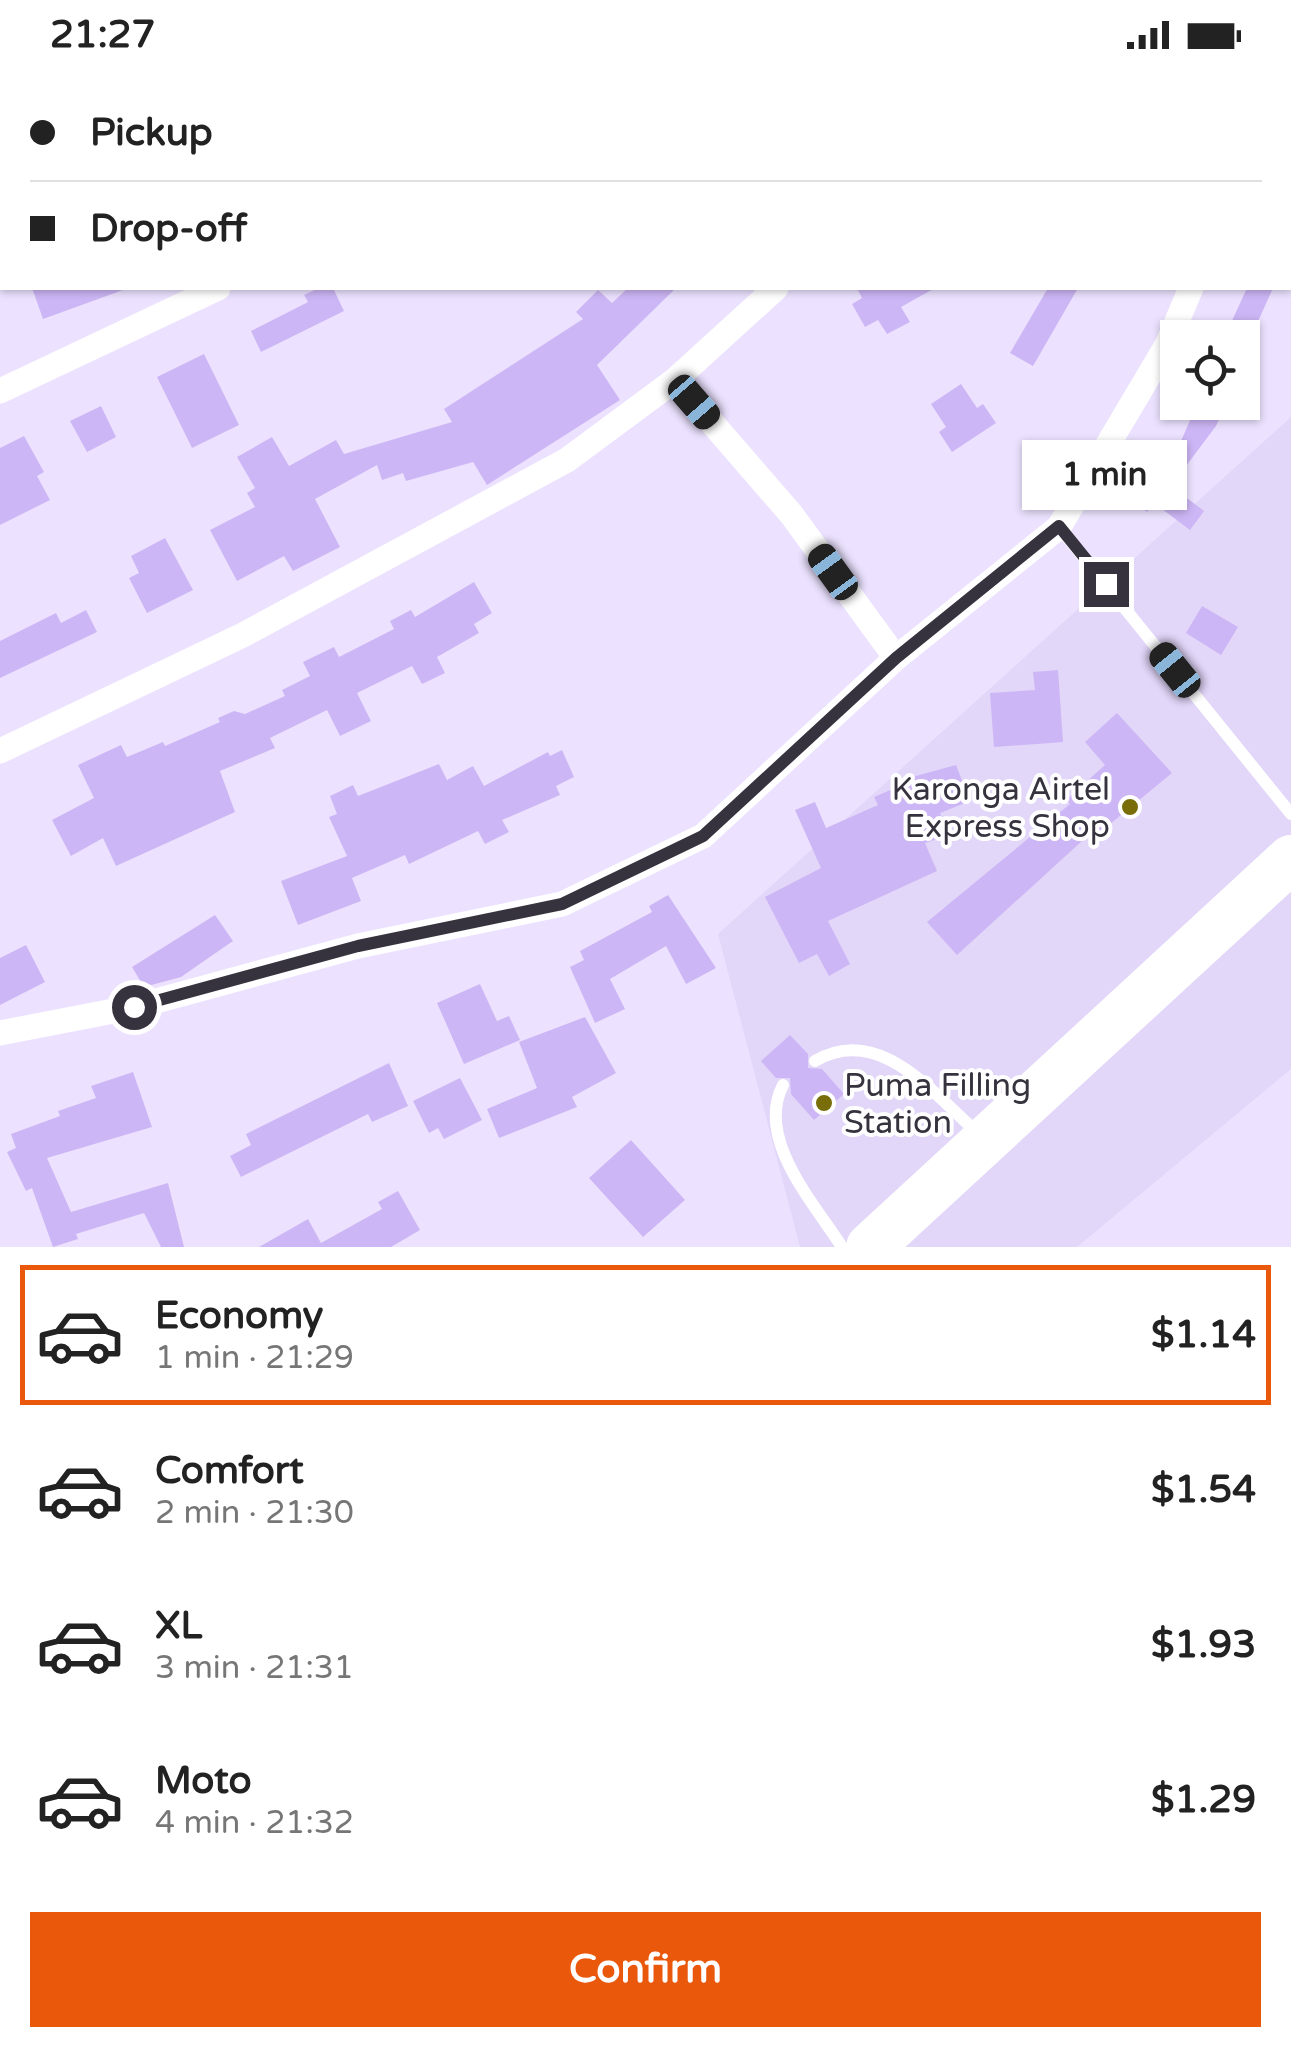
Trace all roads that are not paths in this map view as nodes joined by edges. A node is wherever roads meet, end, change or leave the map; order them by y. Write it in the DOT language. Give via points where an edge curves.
graph roads {
  1 [pos="214,290"];
  2 [pos="774,290"];
  3 [pos="1191,290"];
  4 [pos="675,380"];
  5 [pos="1,385"];
  6 [pos="1059,526"];
  7 [pos="896,658"];
  8 [pos="0,751"];
  9 [pos="1291,814"];
  10 [pos="1291,858"];
  11 [pos="0,1033"];
  12 [pos="814,1061"];
  13 [pos="783,1086"];
  14 [pos="985,1138"];
  15 [pos="842,1247"];
  16 [pos="870,1247"];
  1 -- 5 [label="street"];
  2 -- 4 [label="street"];
  3 -- 6 [label="street" via="1167,345"];
  4 -- 7 [label="street" via="791,514"];
  4 -- 8 [label="street" via="568,460 243,634"];
  6 -- 7 [label="street"];
  6 -- 9 [label="lane"];
  7 -- 11 [label="street" via="703,836 562,904"];
  10 -- 14 [label="highway"];
  12 -- 14 [label="lane" via="836,1049 894,1059"];
  13 -- 15 [label="lane" via="774,1102 775,1128 790,1165"];
  14 -- 16 [label="highway"];
}
